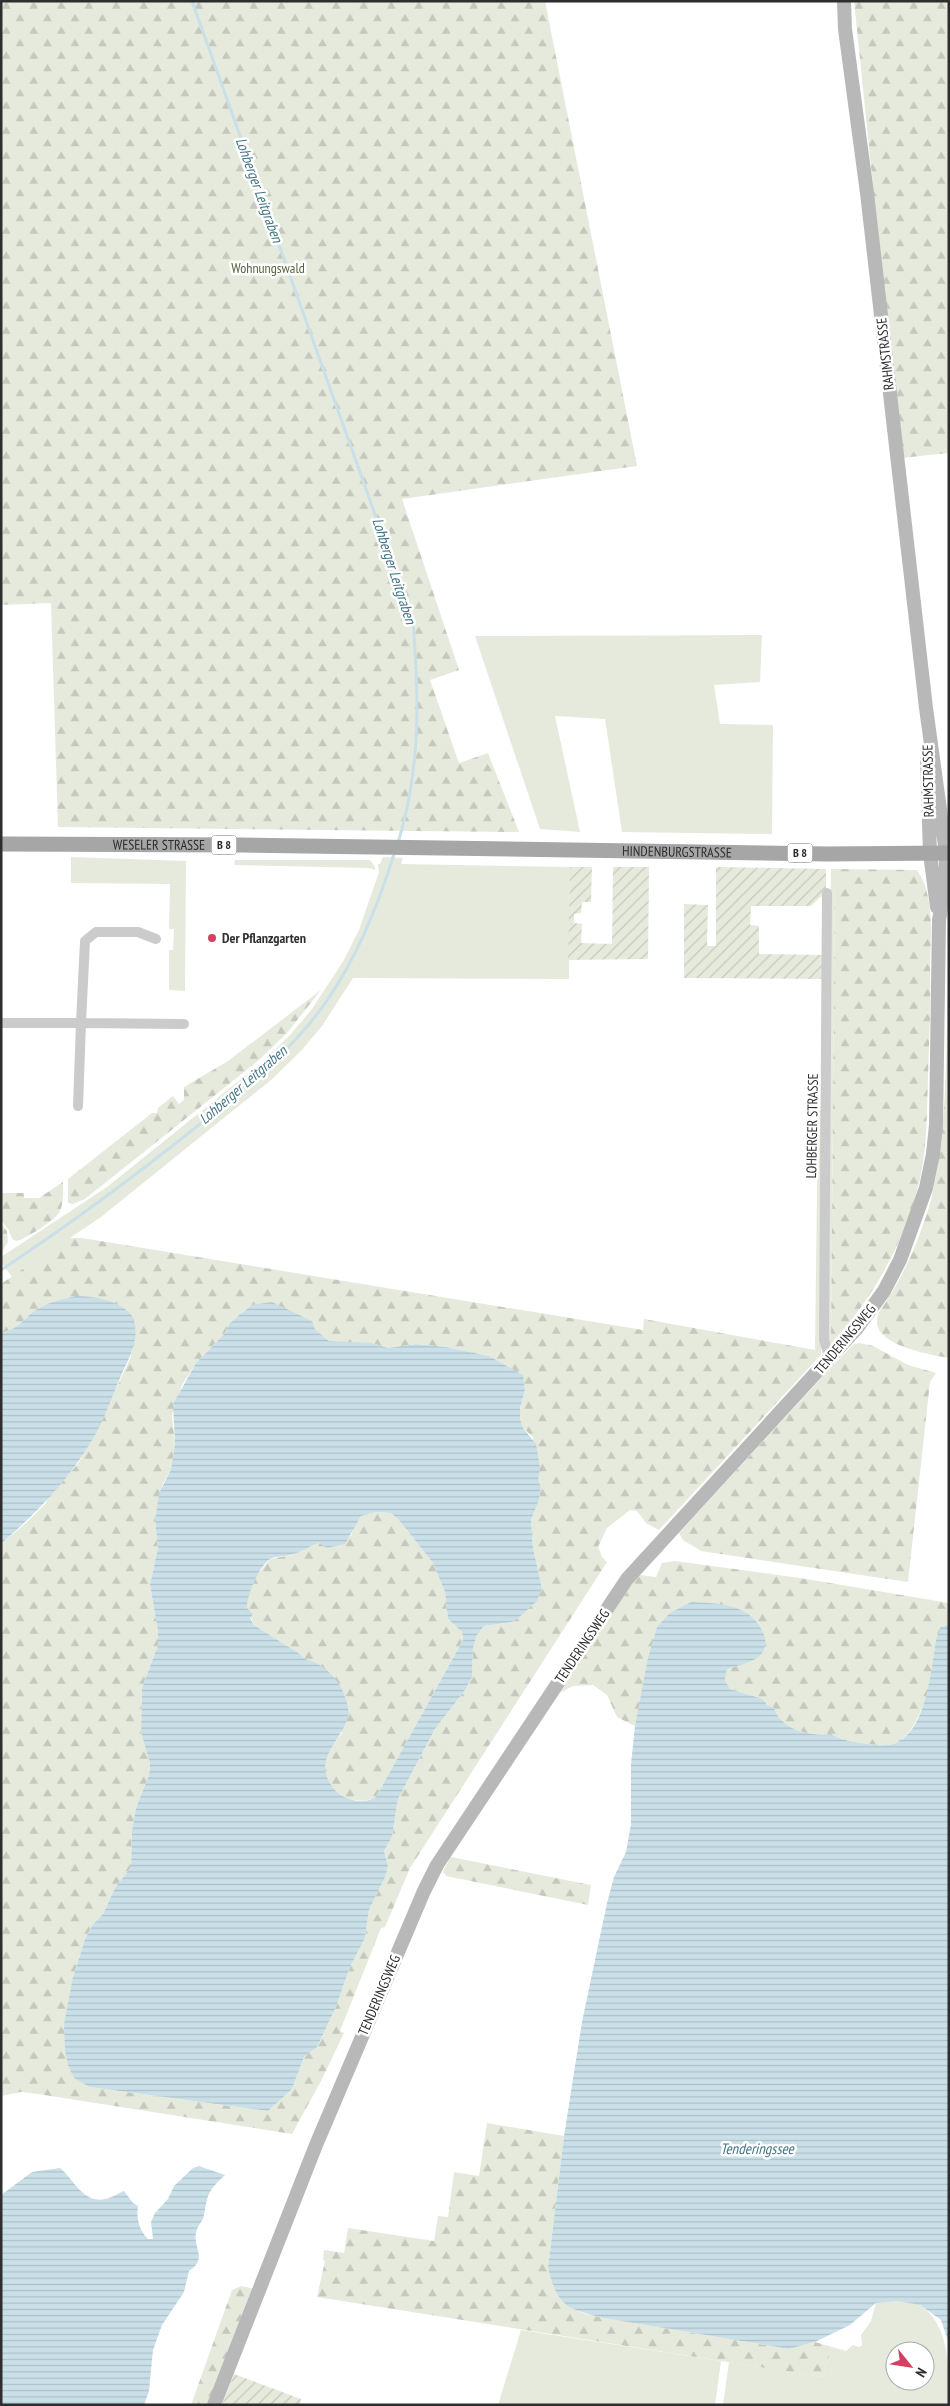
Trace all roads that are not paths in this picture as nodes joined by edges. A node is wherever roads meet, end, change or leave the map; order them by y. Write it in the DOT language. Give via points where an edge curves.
graph roads {
  1 [pos="844,1"];
  2 [pos="926,708"];
  3 [pos="1,844"];
  4 [pos="405,848"];
  5 [pos="930,853"];
  6 [pos="948,853"];
  7 [pos="827,893"];
  8 [pos="939,920"];
  9 [pos="156,939"];
  10 [pos="1,1023"];
  11 [pos="81,1023"];
  12 [pos="184,1024"];
  13 [pos="78,1106"];
  14 [pos="830,1359"];
  15 [pos="214,2405"];
  1 -- 2 [label="street, RAHMSTRASSE"];
  2 -- 5 [label="street, RAHMSTRASSE"];
  2 -- 6 [label="street, RAHMSTRASSE"];
  3 -- 4 [label="main road, WESELER STRASSE / B 8"];
  4 -- 5 [label="main road, HINDENBURGSTRASSE / B 8"];
  5 -- 6 [label="main road, HINDENBURGSTRASSE / B 8"];
  5 -- 8 [label="street, TENDERINGSWEG"];
  6 -- 8 [label="street, TENDERINGSWEG"];
  7 -- 14 [label="street, LOHBERGER STRASSE" via="824,1340"];
  8 -- 14 [label="street, TENDERINGSWEG" via="936,1125 926,1188 900,1260 884,1291"];
  9 -- 11 [label="street" via="138,932 96,932 85,941"];
  10 -- 11 [label="street"];
  11 -- 12 [label="street"];
  11 -- 13 [label="street"];
  14 -- 15 [label="street, TENDERINGSWEG" via="627,1579 437,1865 316,2145"];
}
